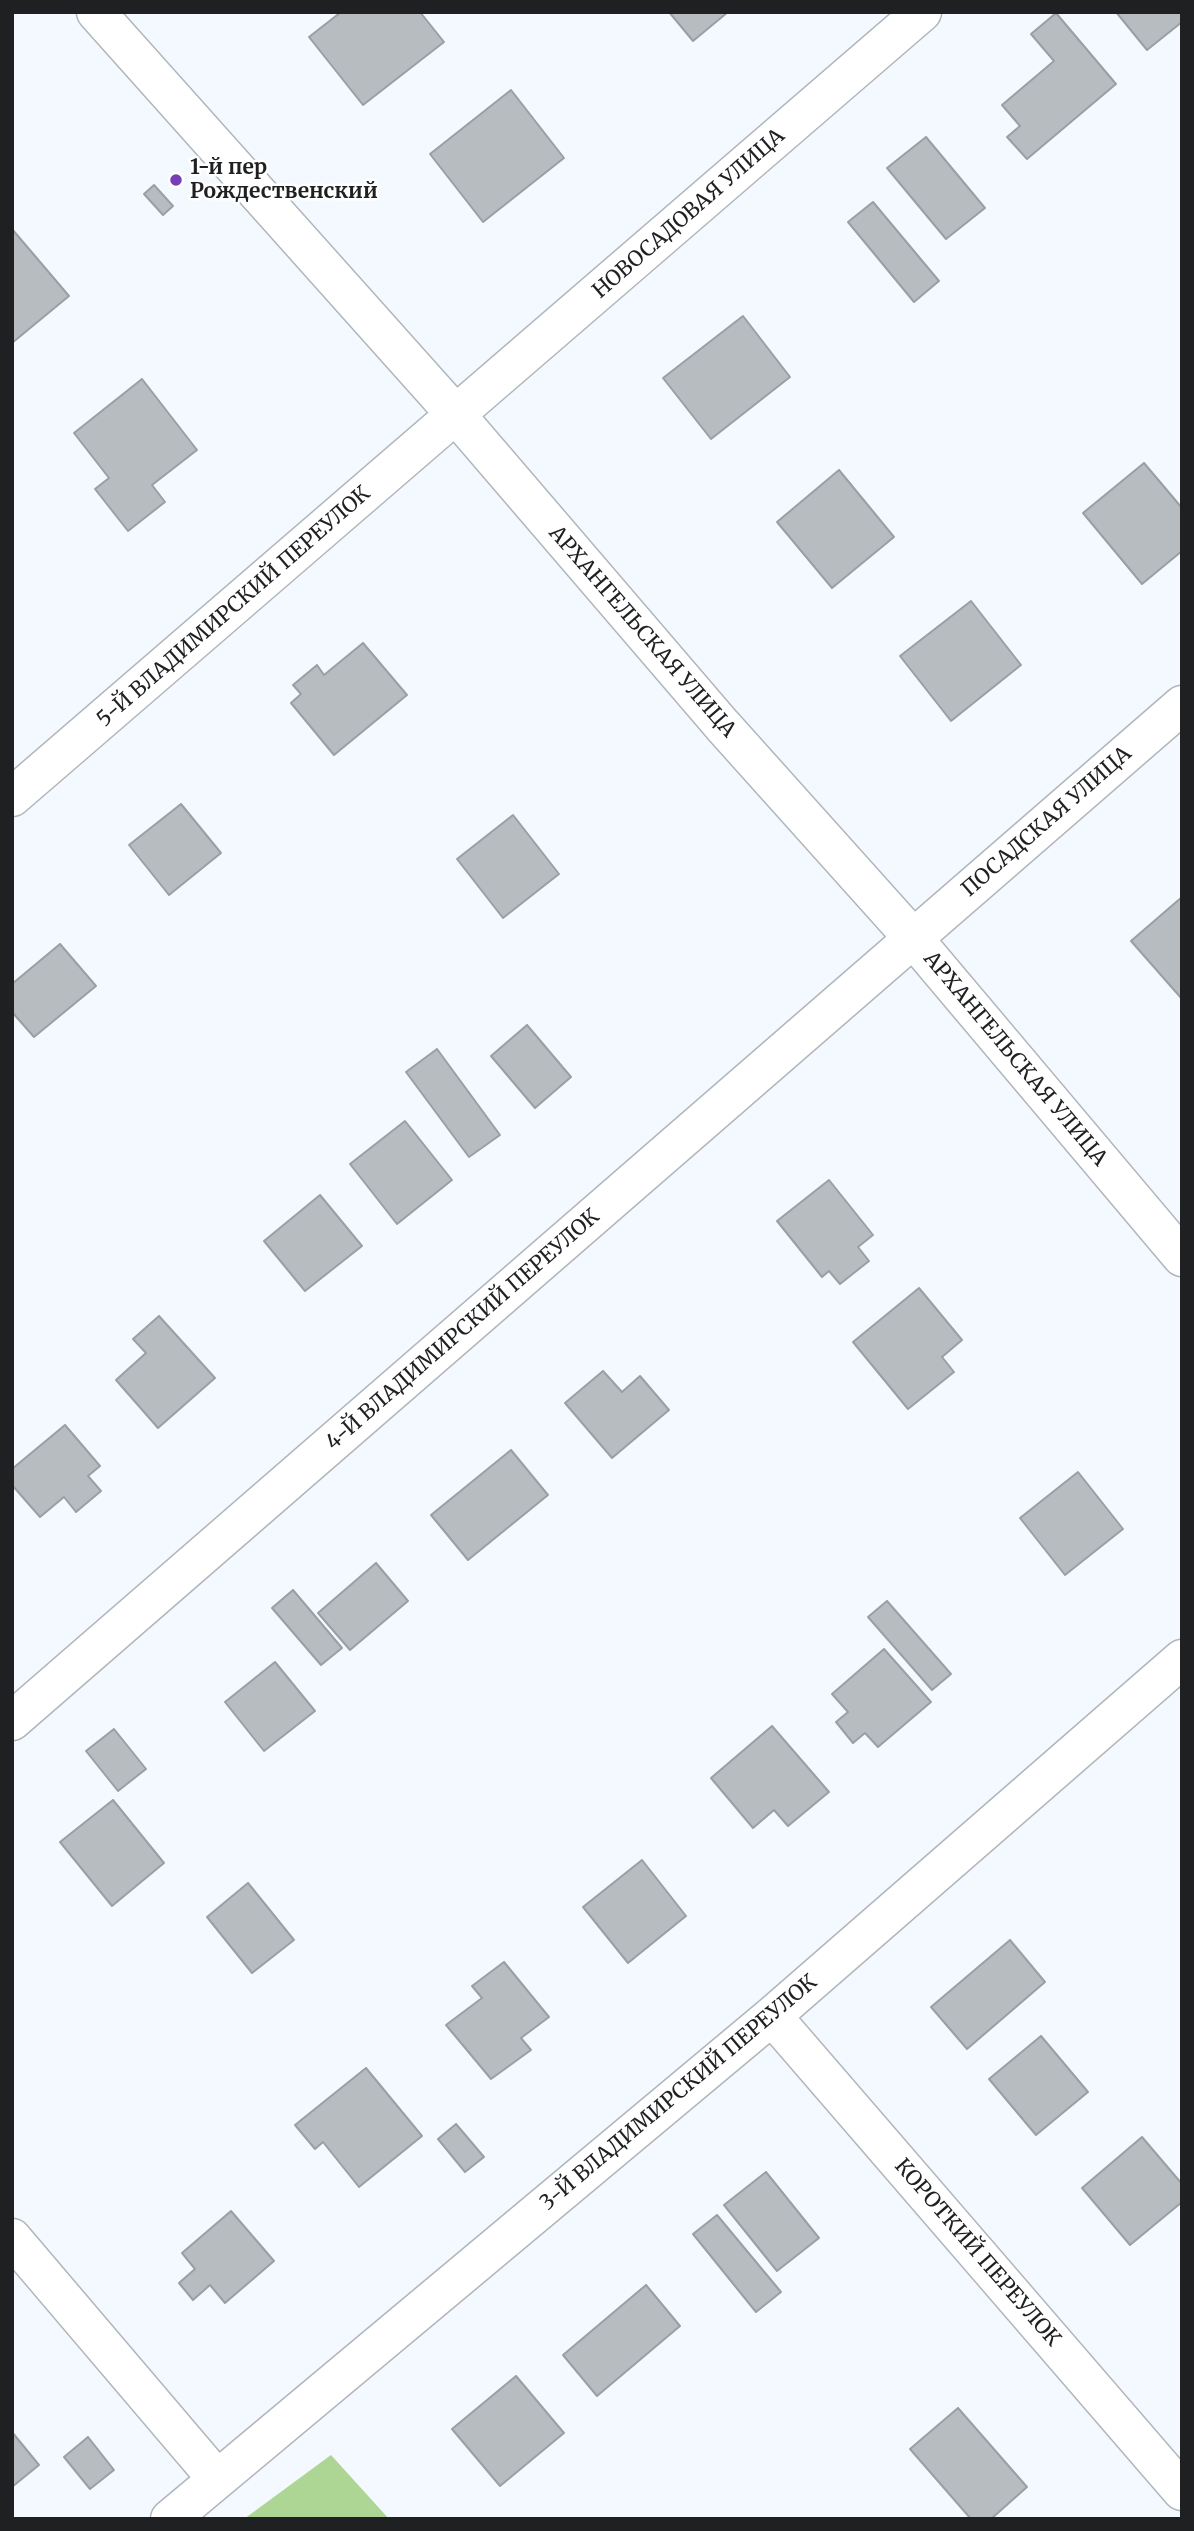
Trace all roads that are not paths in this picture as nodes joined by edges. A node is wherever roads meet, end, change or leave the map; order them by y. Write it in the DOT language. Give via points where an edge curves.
graph roads {
  1 [pos="96,12"];
  2 [pos="922,12"];
  3 [pos="457,416"];
  4 [pos="1182,705"];
  5 [pos="12,797"];
  6 [pos="913,938"];
  7 [pos="1182,1257"];
  8 [pos="1182,1659"];
  9 [pos="12,1721"];
  10 [pos="772,2016"];
  11 [pos="12,2238"];
  12 [pos="217,2479"];
  13 [pos="1182,2491"];
  14 [pos="170,2519"];
  1 -- 3 [label="street, АРХАНГЕЛЬСКАЯ УЛИЦА"];
  2 -- 3 [label="street, НОВОСАДОВАЯ УЛИЦА"];
  3 -- 5 [label="street, 5-Й ВЛАДИМИРСКИЙ ПЕРЕУЛОК"];
  3 -- 6 [label="street, АРХАНГЕЛЬСКАЯ УЛИЦА" via="722,725"];
  4 -- 6 [label="street, ПОСАДСКАЯ УЛИЦА"];
  6 -- 7 [label="street, АРХАНГЕЛЬСКАЯ УЛИЦА"];
  6 -- 9 [label="street, 4-Й ВЛАДИМИРСКИЙ ПЕРЕУЛОК"];
  8 -- 10 [label="street, 3-Й ВЛАДИМИРСКИЙ ПЕРЕУЛОК"];
  10 -- 12 [label="street, 3-Й ВЛАДИМИРСКИЙ ПЕРЕУЛОК"];
  10 -- 13 [label="street, КОРОТКИЙ ПЕРЕУЛОК"];
  11 -- 12 [label="street"];
  12 -- 14 [label="street, 3-Й ВЛАДИМИРСКИЙ ПЕРЕУЛОК"];
}
